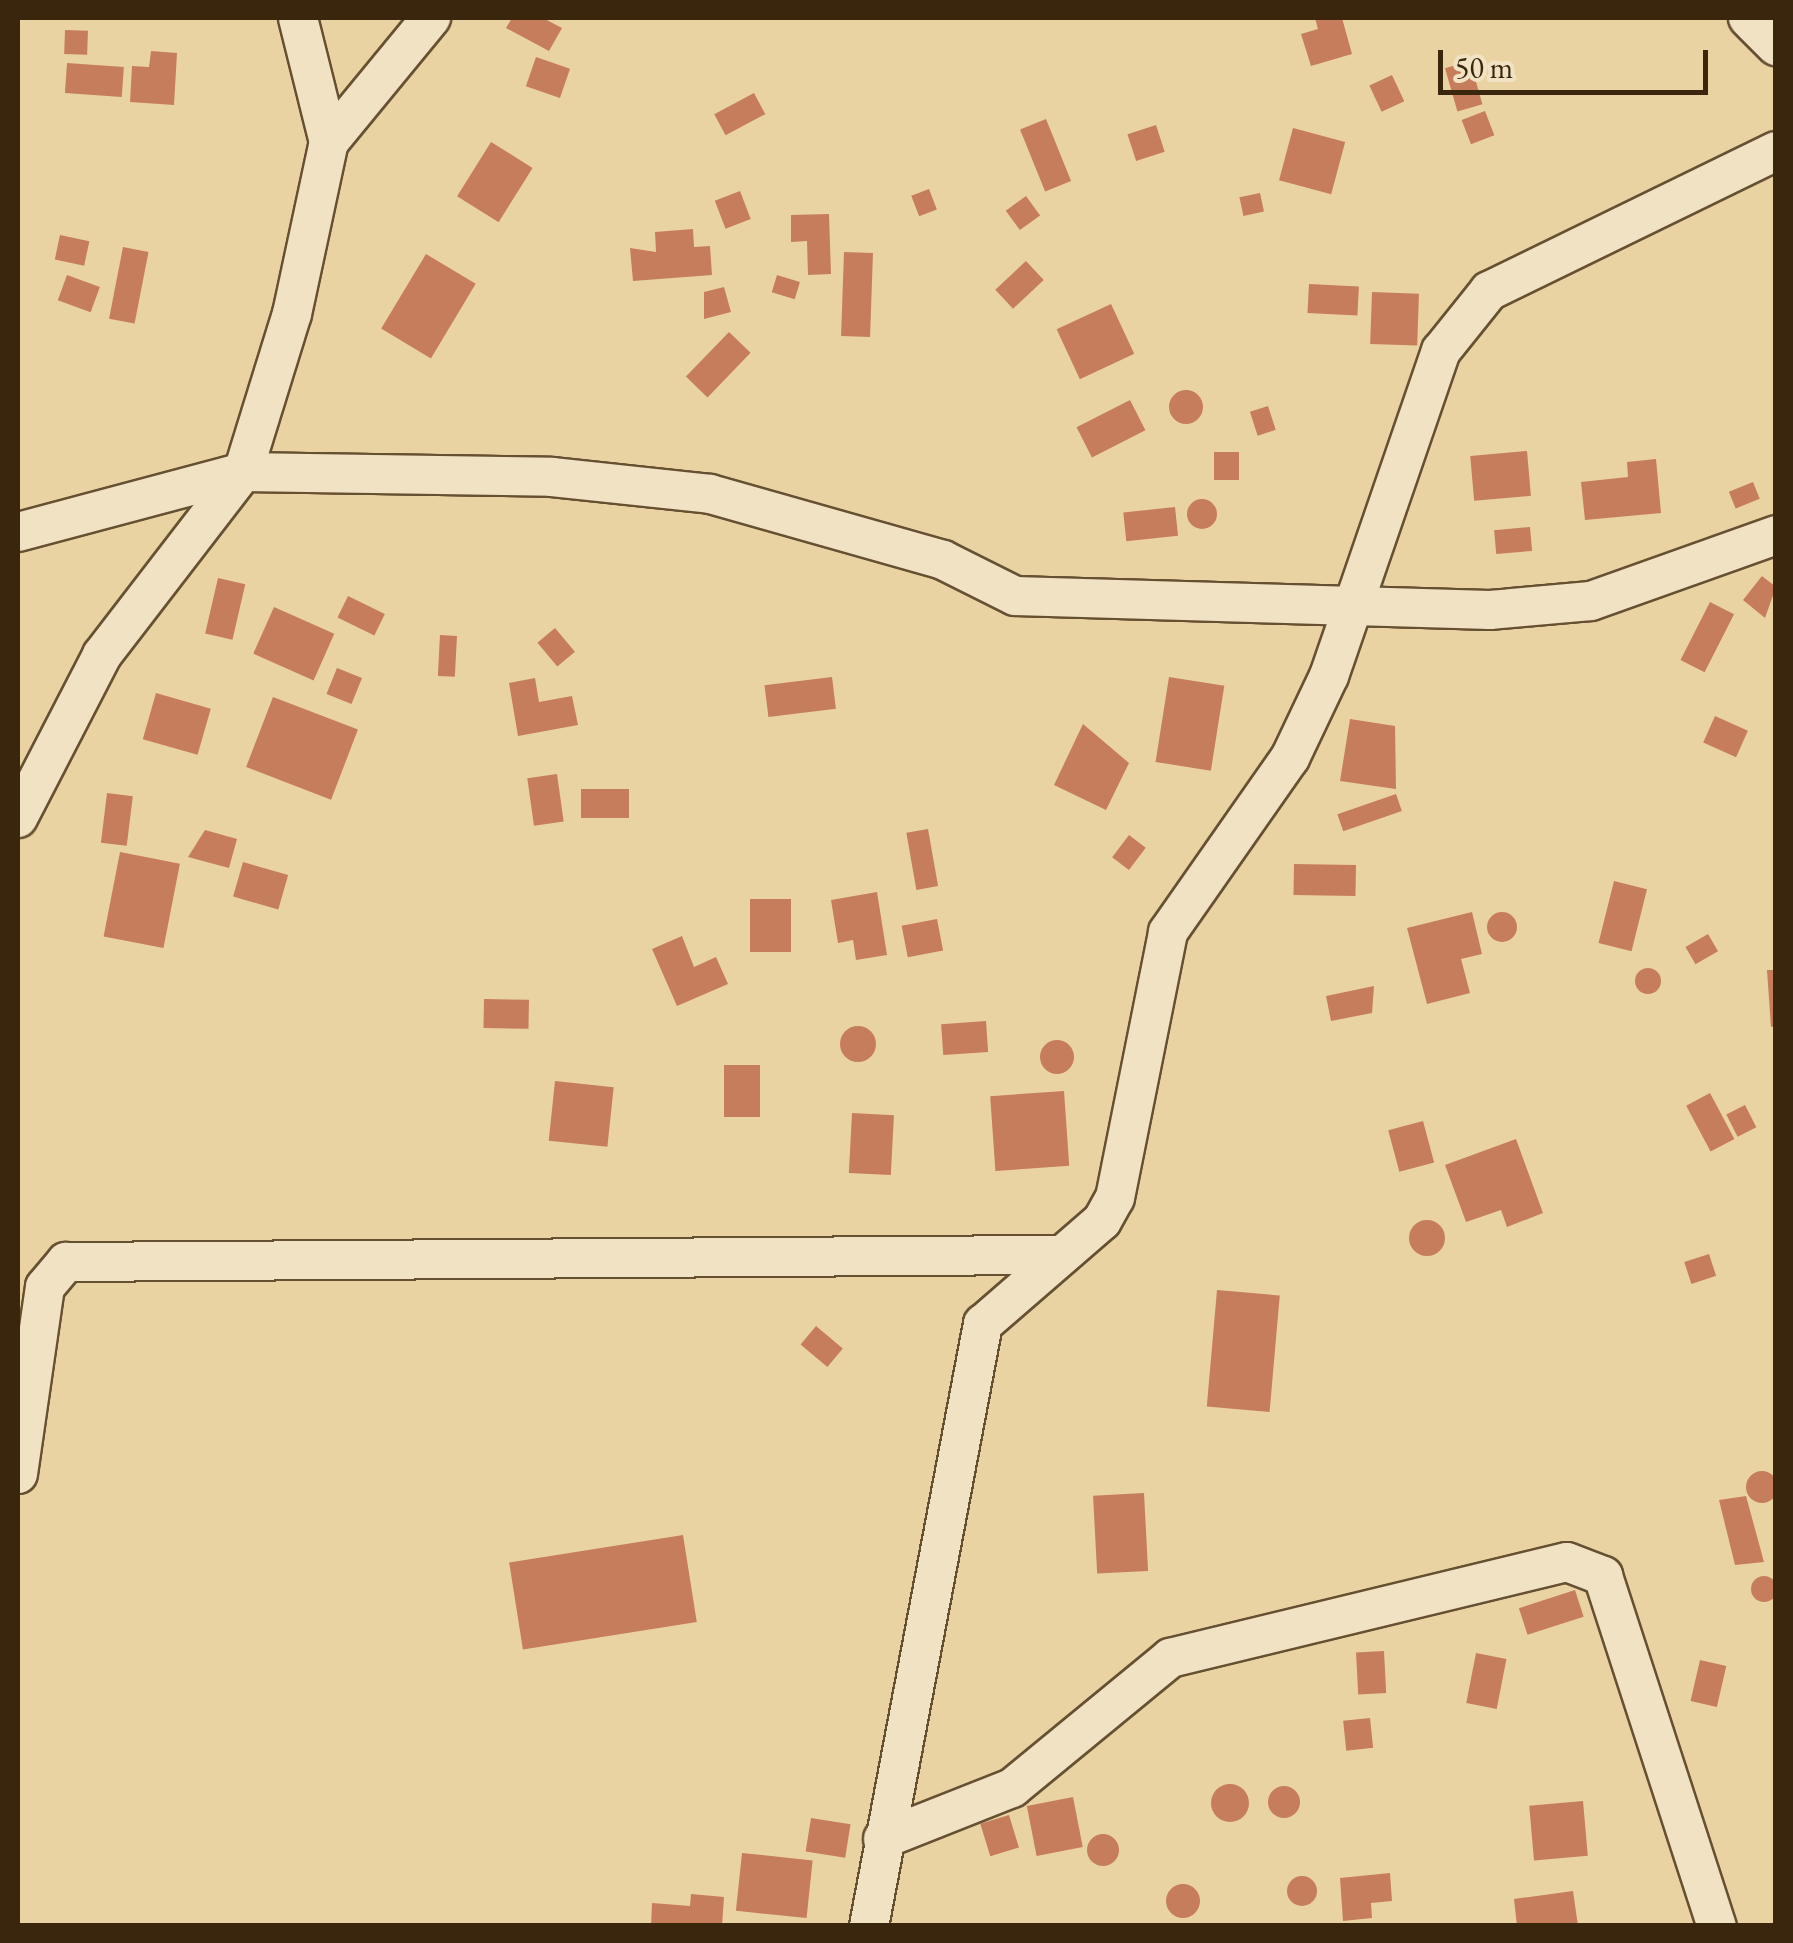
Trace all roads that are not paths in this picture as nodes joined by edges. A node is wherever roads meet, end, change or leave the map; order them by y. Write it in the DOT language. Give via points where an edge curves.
graph roads {
  1 [pos="298,18"];
  2 [pos="431,18"];
  3 [pos="1748,18"];
  4 [pos="1776,46"];
  5 [pos="329,142"];
  6 [pos="1776,151"];
  7 [pos="243,472"];
  8 [pos="18,532"];
  9 [pos="1776,535"];
  10 [pos="1355,605"];
  11 [pos="18,818"];
  12 [pos="1055,1255"];
  13 [pos="18,1474"];
  14 [pos="884,1839"];
  15 [pos="868,1926"];
  16 [pos="1717,1926"];
  1 -- 5 [label="street"];
  2 -- 5 [label="street"];
  3 -- 4 [label="street"];
  5 -- 7 [label="street" via="292,314"];
  6 -- 10 [label="street" via="1489,290 1464,316 1416,405"];
  7 -- 8 [label="street"];
  7 -- 10 [label="street" via="552,477 710,494 943,560 1015,596"];
  7 -- 11 [label="street" via="102,655"];
  9 -- 10 [label="street" via="1570,605"];
  10 -- 12 [label="street" via="1290,758 1168,932 1126,1173 1102,1221"];
  12 -- 13 [label="street" via="66,1262 44,1287"];
  12 -- 14 [label="street" via="983,1324"];
  14 -- 15 [label="street"];
  14 -- 16 [label="street" via="1012,1788 1170,1658 1567,1562 1602,1576"];
}
